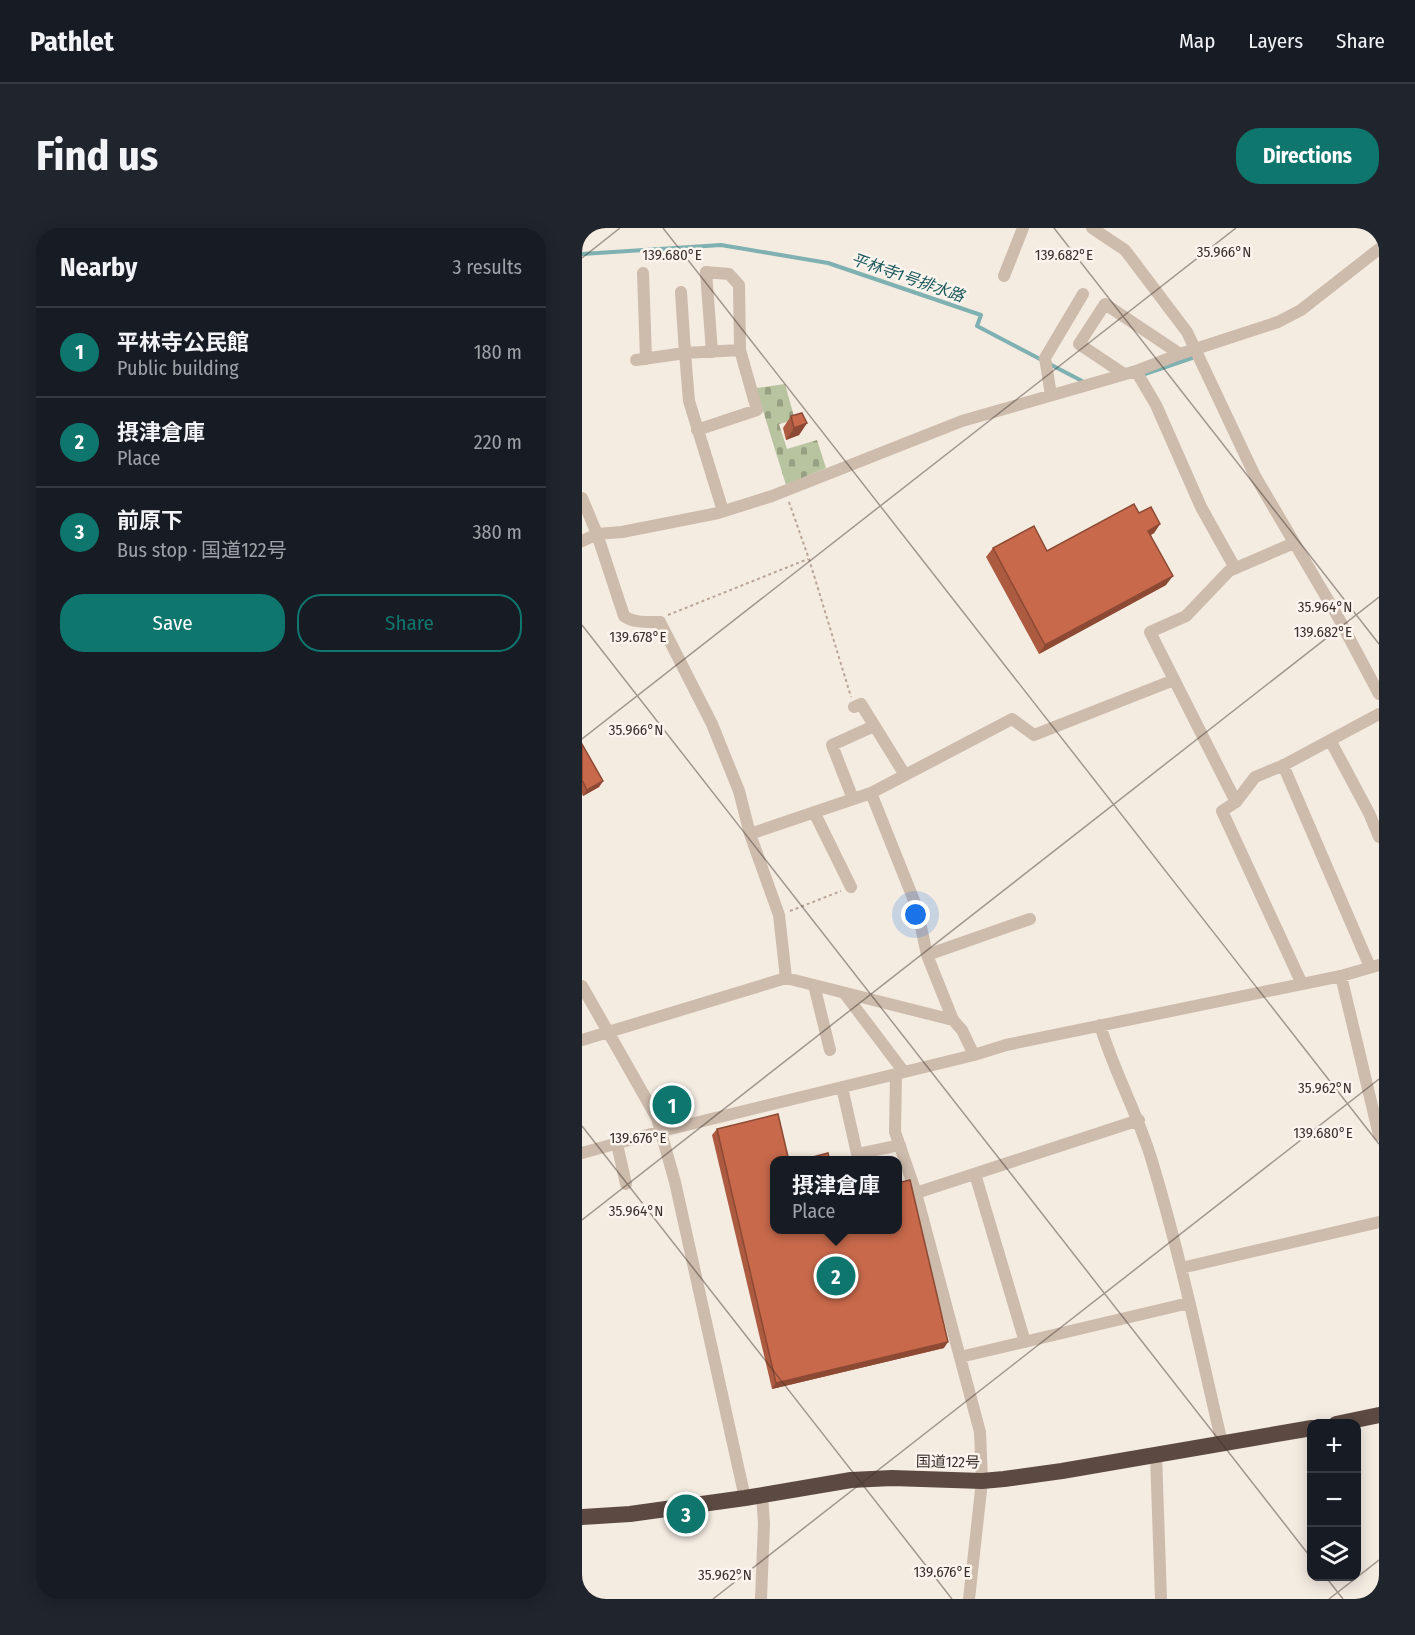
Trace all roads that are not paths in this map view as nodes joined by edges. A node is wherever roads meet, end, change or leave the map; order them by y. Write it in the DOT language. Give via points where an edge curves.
graph roads {
  1 [pos="1023,228"];
  2 [pos="1092,228"];
  3 [pos="1379,249"];
  4 [pos="643,273"];
  5 [pos="1004,276"];
  6 [pos="681,292"];
  7 [pos="1083,294"];
  8 [pos="740,350"];
  9 [pos="1195,350"];
  10 [pos="712,352"];
  11 [pos="685,353"];
  12 [pos="1180,354"];
  13 [pos="1130,372"];
  14 [pos="1051,395"];
  15 [pos="697,430"];
  16 [pos="582,498"];
  17 [pos="723,512"];
  18 [pos="597,534"];
  19 [pos="582,541"];
  20 [pos="1294,543"];
  21 [pos="1235,568"];
  22 [pos="1174,680"];
  23 [pos="1379,694"];
  24 [pos="854,707"];
  25 [pos="1379,714"];
  26 [pos="874,726"];
  27 [pos="1330,740"];
  28 [pos="1284,765"];
  29 [pos="905,775"];
  30 [pos="871,793"];
  31 [pos="854,799"];
  32 [pos="1236,802"];
  33 [pos="814,812"];
  34 [pos="750,834"];
  35 [pos="1379,837"];
  36 [pos="851,887"];
  37 [pos="1030,919"];
  38 [pos="927,956"];
  39 [pos="1375,966"];
  40 [pos="1341,976"];
  41 [pos="786,978"];
  42 [pos="1302,984"];
  43 [pos="814,985"];
  44 [pos="582,986"];
  45 [pos="845,993"];
  46 [pos="953,1020"];
  47 [pos="1100,1025"];
  48 [pos="608,1032"];
  49 [pos="582,1040"];
  50 [pos="831,1050"];
  51 [pos="974,1055"];
  52 [pos="900,1073"];
  53 [pos="842,1087"];
  54 [pos="1139,1120"];
  55 [pos="662,1131"];
  56 [pos="1379,1135"];
  57 [pos="617,1144"];
  58 [pos="900,1145"];
  59 [pos="582,1154"];
  60 [pos="975,1174"];
  61 [pos="626,1184"];
  62 [pos="916,1193"];
  63 [pos="1379,1222"];
  64 [pos="1181,1268"];
  65 [pos="1189,1303"];
  66 [pos="1025,1342"];
  67 [pos="960,1357"];
  68 [pos="1379,1415"];
  69 [pos="1360,1419"];
  70 [pos="1307,1429"];
  71 [pos="1222,1443"];
  72 [pos="1156,1455"];
  73 [pos="982,1481"];
  74 [pos="762,1495"];
  75 [pos="744,1498"];
  76 [pos="582,1517"];
  77 [pos="762,1599"];
  78 [pos="969,1599"];
  79 [pos="1161,1599"];
  1 -- 5 [label="street"];
  2 -- 9 [label="street" via="1125,250 1187,332"];
  3 -- 9 [label="street" via="1293,314"];
  4 -- 11 [label="street" via="641,359"];
  6 -- 11 [label="street"];
  7 -- 14 [label="street" via="1045,358"];
  8 -- 10 [label="street"];
  8 -- 10 [label="street" via="739,285 729,274 706,272"];
  8 -- 15 [label="street" via="758,410"];
  9 -- 12 [label="street"];
  9 -- 20 [label="street" via="1255,476"];
  10 -- 11 [label="street"];
  11 -- 15 [label="street" via="689,401"];
  12 -- 13 [label="street"];
  12 -- 13 [label="street" via="1105,304 1079,344"];
  13 -- 14 [label="street"];
  13 -- 21 [label="street" via="1156,405 1201,507"];
  14 -- 17 [label="street" via="962,421"];
  15 -- 17 [label="street"];
  16 -- 18 [label="street"];
  17 -- 18 [label="street"];
  18 -- 19 [label="street"];
  18 -- 34 [label="street" via="624,616 659,622 664,628 712,723 739,791"];
  20 -- 21 [label="street"];
  20 -- 23 [label="street"];
  21 -- 22 [label="street" via="1185,615 1150,632"];
  22 -- 29 [label="street" via="1034,735 1012,719"];
  22 -- 32 [label="street"];
  24 -- 26 [label="street" via="861,704"];
  25 -- 27 [label="street"];
  26 -- 29 [label="street"];
  26 -- 31 [label="street" via="832,745"];
  27 -- 28 [label="street"];
  27 -- 35 [label="street"];
  28 -- 32 [label="street" via="1255,777"];
  28 -- 39 [label="street"];
  29 -- 30 [label="street"];
  30 -- 31 [label="street"];
  30 -- 38 [label="street" via="917,908"];
  31 -- 33 [label="street"];
  32 -- 42 [label="street" via="1222,811"];
  33 -- 34 [label="street"];
  33 -- 36 [label="street"];
  34 -- 41 [label="street" via="779,915"];
  37 -- 38 [label="street"];
  38 -- 46 [label="street"];
  39 -- 40 [label="street"];
  40 -- 42 [label="street"];
  40 -- 56 [label="street"];
  41 -- 43 [label="street"];
  41 -- 48 [label="street"];
  42 -- 47 [label="street"];
  43 -- 45 [label="street"];
  43 -- 50 [label="street"];
  44 -- 48 [label="street"];
  45 -- 46 [label="street"];
  45 -- 52 [label="street"];
  46 -- 51 [label="street"];
  47 -- 51 [label="street"];
  47 -- 54 [label="street"];
  48 -- 49 [label="street"];
  48 -- 55 [label="street"];
  51 -- 52 [label="street"];
  52 -- 53 [label="street"];
  52 -- 58 [label="street" via="895,1132"];
  53 -- 55 [label="street"];
  53 -- 58 [label="street" via="857,1154"];
  54 -- 60 [label="street"];
  54 -- 64 [label="street"];
  55 -- 57 [label="street"];
  55 -- 75 [label="street"];
  57 -- 59 [label="street"];
  57 -- 61 [label="street"];
  58 -- 62 [label="street"];
  60 -- 62 [label="street"];
  60 -- 66 [label="street"];
  62 -- 67 [label="street"];
  63 -- 64 [label="street"];
  64 -- 65 [label="street"];
  65 -- 66 [label="street"];
  65 -- 71 [label="street"];
  66 -- 67 [label="street"];
  67 -- 73 [label="street" via="980,1432"];
  68 -- 69 [label="highway"];
  70 -- 71 [label="highway, 国道122号"];
  71 -- 72 [label="highway, 国道122号"];
  72 -- 73 [label="highway, 国道122号"];
  72 -- 79 [label="street"];
  73 -- 74 [label="highway, 国道122号" via="851,1480"];
  73 -- 78 [label="street"];
  74 -- 75 [label="highway, 国道122号"];
  74 -- 77 [label="street"];
  75 -- 76 [label="highway, 国道122号"];
}
